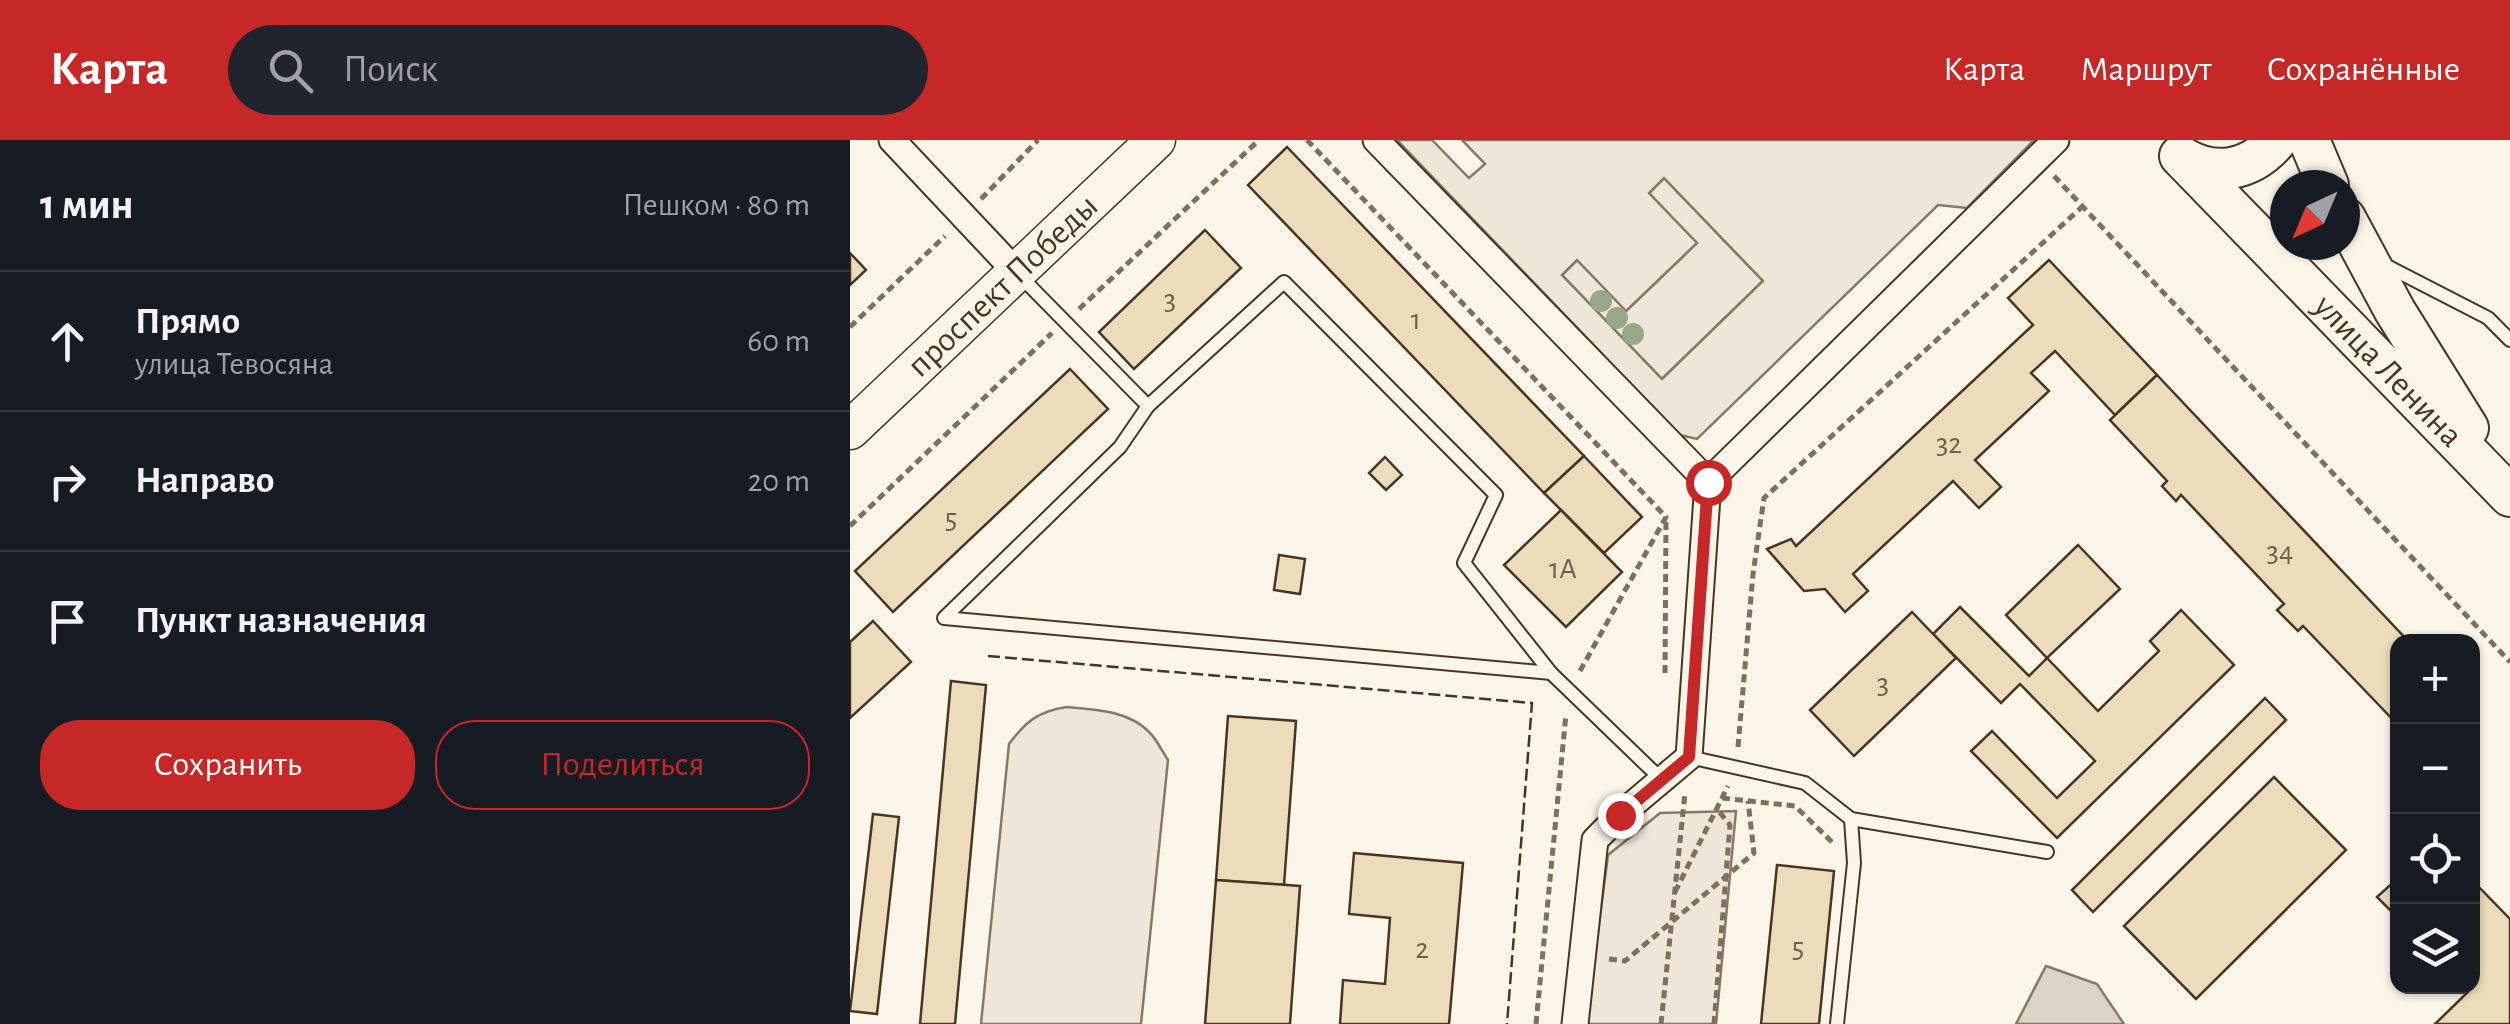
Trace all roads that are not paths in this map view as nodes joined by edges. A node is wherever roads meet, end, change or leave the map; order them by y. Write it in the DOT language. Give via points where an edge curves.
graph roads {
  1 [pos="892,140"];
  2 [pos="1156,140"];
  3 [pos="1376,140"];
  4 [pos="2277,140"];
  5 [pos="2309,140"];
  6 [pos="2171,147"];
  7 [pos="2047,149"];
  8 [pos="2322,170"];
  9 [pos="2360,248"];
  10 [pos="2363,254"];
  11 [pos="1018,274"];
  12 [pos="2510,340"];
  13 [pos="1148,406"];
  14 [pos="850,430"];
  15 [pos="1708,482"];
  16 [pos="2510,482"];
  17 [pos="2510,496"];
  18 [pos="1551,674"];
  19 [pos="1689,757"];
  20 [pos="1662,780"];
  21 [pos="1851,820"];
  22 [pos="2047,852"];
  23 [pos="1576,1024"];
  24 [pos="1837,1024"];
  1 -- 11 [label="street"];
  2 -- 11 [label="main road, проспект Победы"];
  3 -- 15 [label="street"];
  4 -- 6 [label="main road" via="2247,165 2225,170 2203,168"];
  5 -- 8 [label="main road"];
  6 -- 17 [label="main road, улица Ленина"];
  7 -- 15 [label="street"];
  9 -- 10 [label="main road, улица Ленина"];
  10 -- 12 [label="lane" via="2488,318"];
  10 -- 16 [label="main road, улица Ленина" via="2464,422"];
  11 -- 13 [label="lane"];
  11 -- 14 [label="main road, проспект Победы"];
  13 -- 18 [label="lane" via="1284,282 1496,495 1464,563"];
  13 -- 18 [label="lane" via="1120,447 944,618"];
  15 -- 19 [label="street"];
  18 -- 20 [label="lane"];
  19 -- 20 [label="street"];
  19 -- 21 [label="lane" via="1805,783"];
  20 -- 23 [label="street" via="1596,840"];
  21 -- 22 [label="lane"];
  21 -- 24 [label="lane" via="1854,863"];
}
